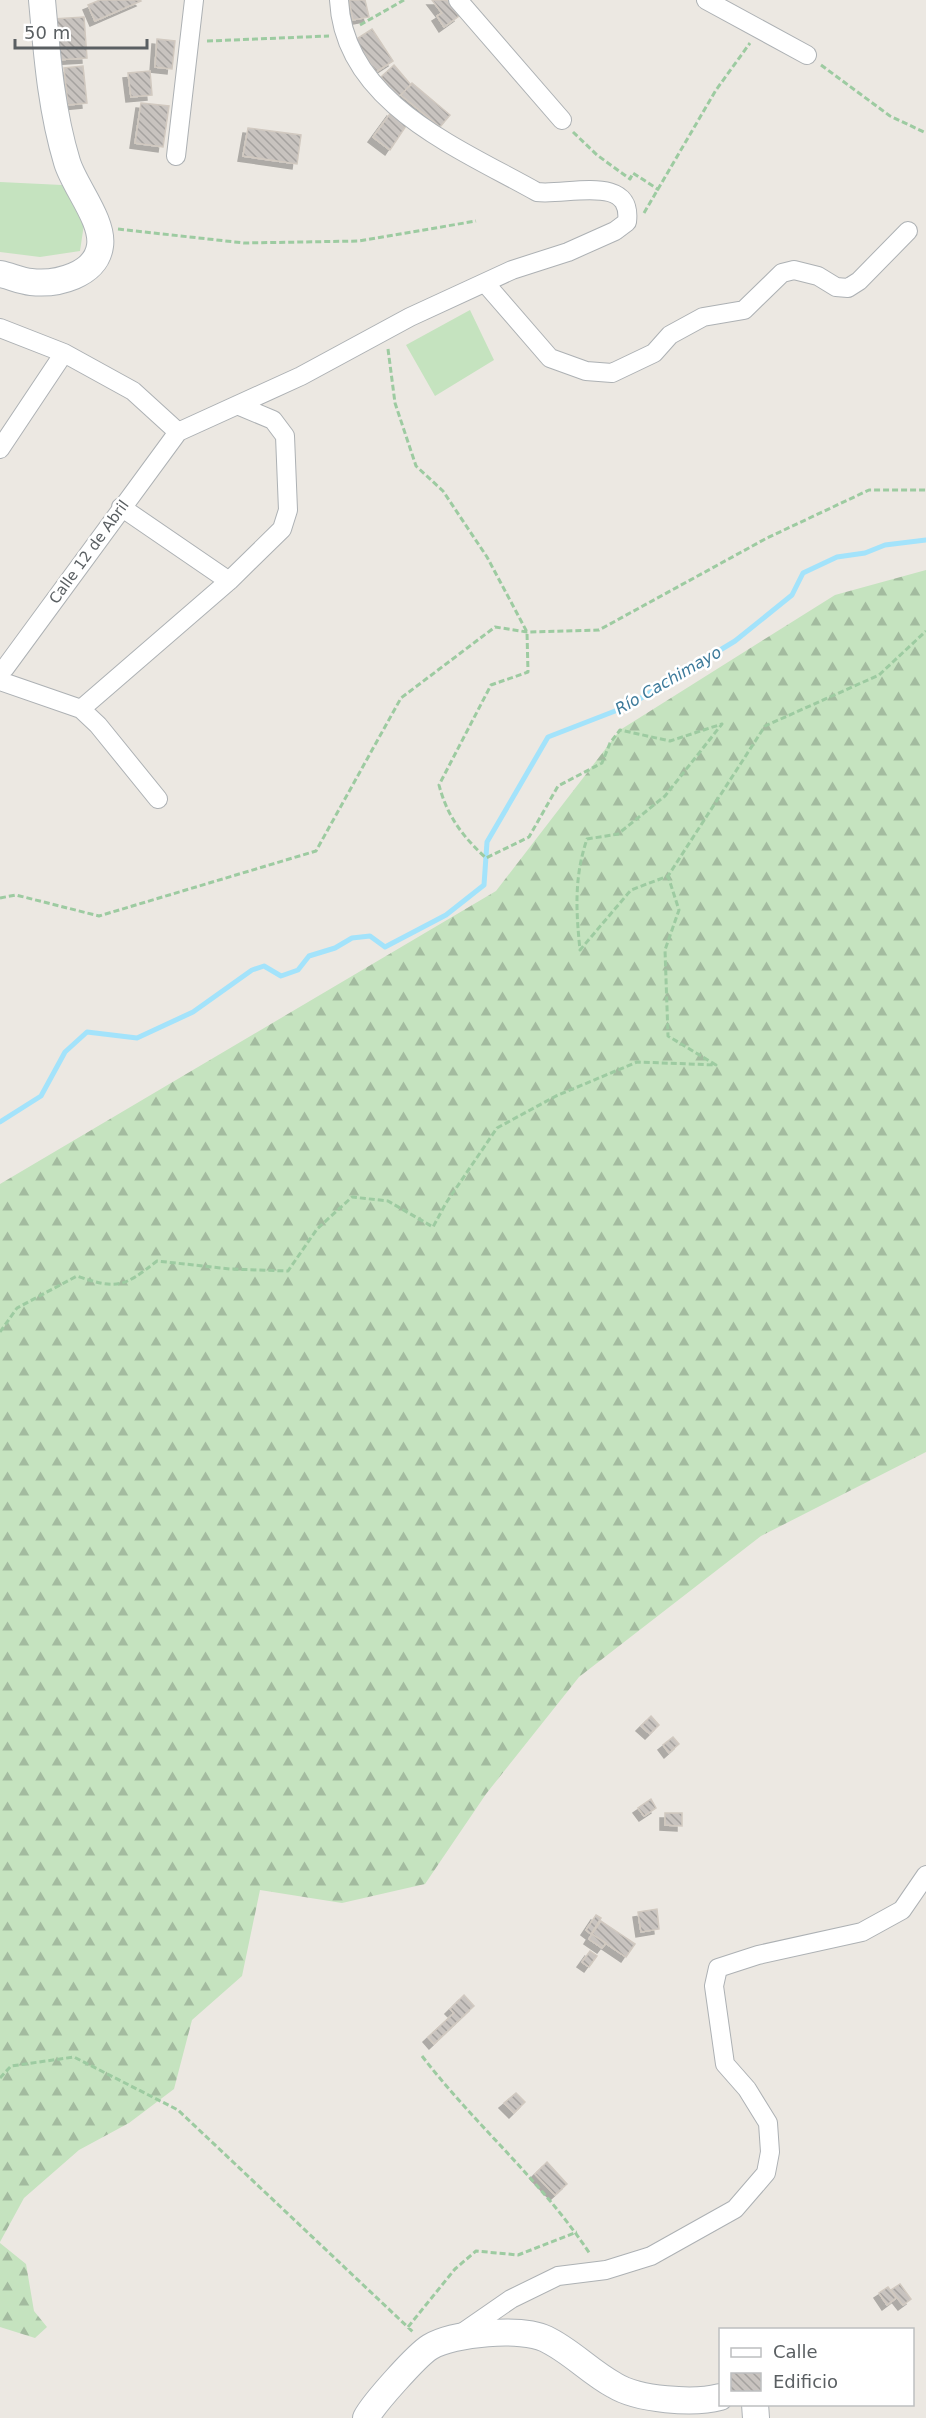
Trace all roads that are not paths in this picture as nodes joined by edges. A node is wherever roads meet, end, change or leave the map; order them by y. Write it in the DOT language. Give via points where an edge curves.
graph roads {
  1 [pos="42,0"];
  2 [pos="194,0"];
  3 [pos="339,0"];
  4 [pos="458,0"];
  5 [pos="706,0"];
  6 [pos="807,55"];
  7 [pos="562,120"];
  8 [pos="176,156"];
  9 [pos="908,231"];
  10 [pos="0,274"];
  11 [pos="485,283"];
  12 [pos="0,328"];
  13 [pos="64,353"];
  14 [pos="237,405"];
  15 [pos="178,432"];
  16 [pos="0,449"];
  17 [pos="121,507"];
  18 [pos="229,581"];
  19 [pos="0,671"];
  20 [pos="0,681"];
  21 [pos="81,709"];
  22 [pos="158,799"];
  23 [pos="926,1875"];
  24 [pos="441,2343"];
  25 [pos="719,2397"];
  26 [pos="366,2418"];
  1 -- 10 [label="street" via="52,104 68,164 99,228 101,244 94,264 70,278 32,282"];
  2 -- 8 [label="street"];
  3 -- 11 [label="street" via="343,35 368,80 411,121 537,192 607,190 621,197 628,208 627,222 615,231"];
  4 -- 7 [label="street"];
  5 -- 6 [label="street"];
  9 -- 11 [label="street" via="848,288 794,270 782,273 744,310 703,317 669,334 654,353 612,373 586,371 550,358"];
  11 -- 14 [label="street"];
  12 -- 13 [label="street"];
  13 -- 15 [label="street" via="134,391"];
  13 -- 16 [label="street"];
  14 -- 15 [label="street"];
  14 -- 18 [label="street" via="273,420 285,436 288,510 282,529"];
  15 -- 17 [label="street, Calle 12 de Abril"];
  17 -- 18 [label="street"];
  17 -- 19 [label="street, Calle 12 de Abril"];
  18 -- 21 [label="street"];
  20 -- 21 [label="street"];
  21 -- 22 [label="street"];
  23 -- 24 [label="street" via="902,1910 862,1932 718,1968 714,1986 725,2064 747,2088 768,2123 770,2152 766,2173 735,2209 651,2256 606,2270 558,2276 511,2299"];
  24 -- 25 [label="street" via="511,2332 529,2334 564,2349 615,2386 702,2402"];
  24 -- 26 [label="street"];
}
